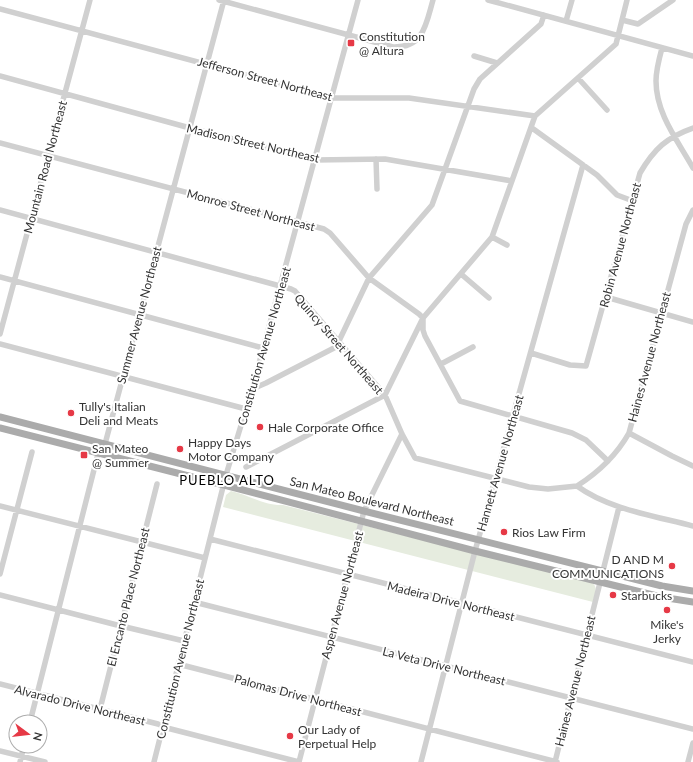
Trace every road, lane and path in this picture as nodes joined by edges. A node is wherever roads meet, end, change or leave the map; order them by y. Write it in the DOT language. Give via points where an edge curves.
graph roads {
  1 [pos="90,0"];
  2 [pos="222,0"];
  3 [pos="358,0"];
  4 [pos="433,0"];
  5 [pos="488,0"];
  6 [pos="572,0"];
  7 [pos="627,0"];
  8 [pos="673,0"];
  9 [pos="511,3"];
  10 [pos="0,9"];
  11 [pos="544,15"];
  12 [pos="622,20"];
  13 [pos="566,21"];
  14 [pos="82,30"];
  15 [pos="349,36"];
  16 [pos="618,36"];
  17 [pos="662,48"];
  18 [pos="474,56"];
  19 [pos="693,56"];
  20 [pos="497,63"];
  21 [pos="207,64"];
  22 [pos="0,76"];
  23 [pos="578,78"];
  24 [pos="65,93"];
  25 [pos="332,98"];
  26 [pos="468,106"];
  27 [pos="607,110"];
  28 [pos="535,116"];
  29 [pos="190,128"];
  30 [pos="532,128"];
  31 [pos="693,128"];
  32 [pos="674,136"];
  33 [pos="0,143"];
  34 [pos="48,156"];
  35 [pos="376,159"];
  36 [pos="315,160"];
  37 [pos="583,165"];
  38 [pos="693,168"];
  39 [pos="445,169"];
  40 [pos="512,181"];
  41 [pos="377,189"];
  42 [pos="173,190"];
  43 [pos="633,201"];
  44 [pos="0,210"];
  45 [pos="693,210"];
  46 [pos="31,218"];
  47 [pos="297,223"];
  48 [pos="492,237"];
  49 [pos="507,244"];
  50 [pos="156,252"];
  51 [pos="460,274"];
  52 [pos="0,277"];
  53 [pos="370,278"];
  54 [pos="14,281"];
  55 [pos="281,285"];
  56 [pos="606,297"];
  57 [pos="489,298"];
  58 [pos="661,313"];
  59 [pos="139,315"];
  60 [pos="423,318"];
  61 [pos="693,322"];
  62 [pos="0,334"];
  63 [pos="338,343"];
  64 [pos="0,344"];
  65 [pos="473,347"];
  66 [pos="263,348"];
  67 [pos="531,353"];
  68 [pos="441,364"];
  69 [pos="122,377"];
  70 [pos="252,389"];
  71 [pos="384,395"];
  72 [pos="246,409"];
  73 [pos="513,416"];
  74 [pos="0,417"];
  75 [pos="0,428"];
  76 [pos="629,433"];
  77 [pos="402,434"];
  78 [pos="105,444"];
  79 [pos="32,452"];
  80 [pos="98,454"];
  81 [pos="608,462"];
  82 [pos="693,466"];
  83 [pos="246,467"];
  84 [pos="226,475"];
  85 [pos="496,478"];
  86 [pos="157,484"];
  87 [pos="224,485"];
  88 [pos="576,486"];
  89 [pos="0,506"];
  90 [pos="619,507"];
  91 [pos="16,510"];
  92 [pos="364,511"];
  93 [pos="361,521"];
  94 [pos="80,526"];
  95 [pos="693,526"];
  96 [pos="210,539"];
  97 [pos="478,540"];
  98 [pos="142,542"];
  99 [pos="475,551"];
  100 [pos="205,558"];
  101 [pos="602,570"];
  102 [pos="0,574"];
  103 [pos="347,575"];
  104 [pos="601,581"];
  105 [pos="693,591"];
  106 [pos="0,594"];
  107 [pos="194,602"];
  108 [pos="693,602"];
  109 [pos="461,604"];
  110 [pos="58,610"];
  111 [pos="121,626"];
  112 [pos="587,636"];
  113 [pos="331,637"];
  114 [pos="184,641"];
  115 [pos="693,662"];
  116 [pos="178,664"];
  117 [pos="445,666"];
  118 [pos="0,684"];
  119 [pos="37,694"];
  120 [pos="571,698"];
  121 [pos="315,700"];
  122 [pos="100,710"];
  123 [pos="32,714"];
  124 [pos="162,727"];
  125 [pos="430,729"];
  126 [pos="693,730"];
  127 [pos="693,743"];
  128 [pos="0,751"];
  129 [pos="21,759"];
  130 [pos="45,762"];
  131 [pos="154,762"];
  132 [pos="299,762"];
  133 [pos="421,762"];
  134 [pos="555,762"];
  135 [pos="688,762"];
  1 -- 14 [label="street, Mountain Road Northeast"];
  2 -- 15 [label="street"];
  2 -- 21 [label="street, Summer Avenue Northeast"];
  3 -- 15 [label="street, Constitution Avenue Northeast"];
  4 -- 15 [label="street" via="424,32 412,44 403,48"];
  5 -- 9 [label="street"];
  6 -- 13 [label="street"];
  7 -- 12 [label="street"];
  8 -- 12 [label="street" via="638,24"];
  9 -- 11 [label="street"];
  10 -- 14 [label="street, Jefferson Street Northeast"];
  11 -- 13 [label="street"];
  11 -- 20 [label="street" via="542,24"];
  12 -- 16 [label="street"];
  13 -- 16 [label="street"];
  14 -- 21 [label="street, Jefferson Street Northeast"];
  14 -- 24 [label="street, Mountain Road Northeast"];
  15 -- 25 [label="street, Constitution Avenue Northeast"];
  16 -- 17 [label="street"];
  16 -- 23 [label="street" via="616,44"];
  17 -- 19 [label="street"];
  17 -- 32 [label="street" via="656,71 656,91 661,110"];
  18 -- 20 [label="street"];
  20 -- 26 [label="street" via="480,79"];
  21 -- 25 [label="street, Jefferson Street Northeast"];
  21 -- 29 [label="street, Summer Avenue Northeast"];
  22 -- 24 [label="street, Madison Street Northeast"];
  23 -- 27 [label="street"];
  23 -- 28 [label="street"];
  24 -- 29 [label="street, Madison Street Northeast"];
  24 -- 34 [label="street, Mountain Road Northeast"];
  25 -- 26 [label="street, Jefferson Street Northeast" via="409,98"];
  25 -- 36 [label="street, Constitution Avenue Northeast"];
  26 -- 28 [label="street, Jefferson Street Northeast"];
  26 -- 39 [label="street"];
  28 -- 30 [label="street"];
  29 -- 36 [label="street, Madison Street Northeast"];
  29 -- 42 [label="street, Summer Avenue Northeast"];
  30 -- 37 [label="street"];
  30 -- 40 [label="street"];
  31 -- 32 [label="street, Robin Avenue Northeast"];
  32 -- 38 [label="street"];
  32 -- 43 [label="street, Robin Avenue Northeast" via="659,147 640,173"];
  33 -- 34 [label="street, Monroe Street Northeast"];
  34 -- 42 [label="street, Monroe Street Northeast"];
  34 -- 46 [label="street, Mountain Road Northeast"];
  35 -- 36 [label="street, Madison Street Northeast"];
  35 -- 39 [label="street, Madison Street Northeast"];
  35 -- 41 [label="street"];
  36 -- 47 [label="street, Constitution Avenue Northeast"];
  37 -- 43 [label="street" via="617,195"];
  37 -- 67 [label="street, Hannett Avenue Northeast"];
  39 -- 40 [label="street, Madison Street Northeast"];
  39 -- 53 [label="street" via="432,205"];
  40 -- 48 [label="street"];
  42 -- 47 [label="street, Monroe Street Northeast"];
  42 -- 50 [label="street, Summer Avenue Northeast"];
  43 -- 56 [label="street, Robin Avenue Northeast"];
  44 -- 46 [label="street, Quincy Street Northeast"];
  45 -- 58 [label="street, Haines Avenue Northeast" via="686,224"];
  46 -- 50 [label="street, Quincy Street Northeast"];
  46 -- 54 [label="street, Mountain Road Northeast"];
  47 -- 53 [label="street, Monroe Street Northeast" via="324,229 330,233"];
  47 -- 55 [label="street, Constitution Avenue Northeast"];
  48 -- 49 [label="street"];
  48 -- 51 [label="street"];
  50 -- 55 [label="street, Quincy Street Northeast"];
  50 -- 59 [label="street, Summer Avenue Northeast"];
  51 -- 57 [label="street"];
  51 -- 60 [label="street"];
  52 -- 54 [label="street"];
  53 -- 60 [label="street, Monroe Street Northeast"];
  53 -- 63 [label="street"];
  54 -- 59 [label="street"];
  54 -- 62 [label="street, Mountain Road Northeast"];
  55 -- 63 [label="street, Quincy Street Northeast" via="295,291"];
  55 -- 66 [label="street, Constitution Avenue Northeast"];
  56 -- 58 [label="street"];
  56 -- 67 [label="street, Robin Avenue Northeast" via="586,366 570,365"];
  58 -- 61 [label="street"];
  58 -- 76 [label="street, Haines Avenue Northeast"];
  59 -- 66 [label="street"];
  59 -- 69 [label="street, Summer Avenue Northeast"];
  60 -- 68 [label="street" via="425,336"];
  60 -- 71 [label="street"];
  63 -- 70 [label="street" via="332,350"];
  63 -- 71 [label="street, Quincy Street Northeast"];
  64 -- 69 [label="street"];
  65 -- 68 [label="street"];
  66 -- 70 [label="street, Constitution Avenue Northeast"];
  67 -- 73 [label="street, Hannett Avenue Northeast"];
  68 -- 73 [label="street" via="460,401"];
  69 -- 72 [label="street"];
  69 -- 78 [label="street, Summer Avenue Northeast"];
  70 -- 72 [label="street, Constitution Avenue Northeast"];
  71 -- 77 [label="street, Quincy Street Northeast"];
  71 -- 83 [label="street"];
  72 -- 84 [label="street, Constitution Avenue Northeast"];
  73 -- 81 [label="street" via="572,433 586,440"];
  73 -- 85 [label="street, Hannett Avenue Northeast"];
  74 -- 78 [label="main road, San Mateo Boulevard Northeast"];
  75 -- 80 [label="main road, San Mateo Boulevard Northeast"];
  76 -- 81 [label="street, Haines Avenue Northeast"];
  76 -- 82 [label="street"];
  77 -- 85 [label="street, Quincy Street Northeast" via="415,458"];
  77 -- 92 [label="street, Aspen Avenue Northeast"];
  78 -- 80 [label="street, Summer Avenue Northeast"];
  78 -- 84 [label="main road, San Mateo Boulevard Northeast"];
  79 -- 91 [label="street"];
  80 -- 87 [label="main road, San Mateo Boulevard Northeast"];
  80 -- 94 [label="street, Summer Avenue Northeast"];
  81 -- 88 [label="street, Haines Avenue Northeast"];
  84 -- 87 [label="street, Constitution Avenue Northeast"];
  84 -- 92 [label="main road, San Mateo Boulevard Northeast"];
  85 -- 88 [label="street, Quincy Street Northeast" via="542,489"];
  85 -- 97 [label="street, Hannett Avenue Northeast"];
  86 -- 98 [label="street, El Encanto Place Northeast"];
  87 -- 93 [label="main road, San Mateo Boulevard Northeast"];
  87 -- 96 [label="street, Constitution Avenue Northeast"];
  88 -- 90 [label="street"];
  89 -- 91 [label="street"];
  90 -- 95 [label="street"];
  90 -- 101 [label="street, Haines Avenue Northeast"];
  91 -- 94 [label="street"];
  91 -- 102 [label="street"];
  92 -- 93 [label="street, Aspen Avenue Northeast"];
  92 -- 97 [label="main road, San Mateo Boulevard Northeast"];
  93 -- 99 [label="main road, San Mateo Boulevard Northeast"];
  93 -- 103 [label="street, Aspen Avenue Northeast"];
  94 -- 98 [label="street"];
  94 -- 110 [label="street, Summer Avenue Northeast"];
  96 -- 100 [label="street, Constitution Avenue Northeast"];
  96 -- 103 [label="street, Madeira Drive Northeast"];
  97 -- 99 [label="street, Hannett Avenue Northeast"];
  97 -- 101 [label="main road, San Mateo Boulevard Northeast"];
  98 -- 100 [label="street"];
  98 -- 111 [label="street, El Encanto Place Northeast"];
  99 -- 104 [label="main road, San Mateo Boulevard Northeast"];
  99 -- 109 [label="street, Hannett Avenue Northeast"];
  100 -- 107 [label="street, Constitution Avenue Northeast"];
  101 -- 104 [label="street, Haines Avenue Northeast"];
  101 -- 105 [label="main road, San Mateo Boulevard Northeast" via="662,586"];
  103 -- 109 [label="street, Madeira Drive Northeast"];
  103 -- 113 [label="street, Aspen Avenue Northeast"];
  104 -- 108 [label="main road, San Mateo Boulevard Northeast" via="661,597"];
  104 -- 112 [label="street, Haines Avenue Northeast"];
  106 -- 110 [label="street"];
  107 -- 113 [label="street, La Veta Drive Northeast"];
  107 -- 114 [label="street, Constitution Avenue Northeast"];
  109 -- 112 [label="street, Madeira Drive Northeast"];
  109 -- 117 [label="street, Hannett Avenue Northeast"];
  110 -- 111 [label="street"];
  110 -- 119 [label="street, Summer Avenue Northeast"];
  111 -- 114 [label="street"];
  111 -- 122 [label="street, El Encanto Place Northeast"];
  112 -- 115 [label="street, Madeira Drive Northeast"];
  112 -- 120 [label="street, Haines Avenue Northeast"];
  113 -- 117 [label="street, La Veta Drive Northeast"];
  113 -- 121 [label="street, Aspen Avenue Northeast"];
  114 -- 116 [label="street, Constitution Avenue Northeast"];
  116 -- 121 [label="street, Palomas Drive Northeast"];
  116 -- 124 [label="street, Constitution Avenue Northeast"];
  117 -- 120 [label="street, La Veta Drive Northeast"];
  117 -- 125 [label="street, Hannett Avenue Northeast"];
  118 -- 119 [label="street, Alvarado Drive Northeast"];
  119 -- 122 [label="street, Alvarado Drive Northeast"];
  119 -- 123 [label="street, Summer Avenue Northeast"];
  120 -- 126 [label="street, La Veta Drive Northeast"];
  120 -- 134 [label="street, Haines Avenue Northeast"];
  121 -- 125 [label="street, Palomas Drive Northeast"];
  121 -- 132 [label="street, Aspen Avenue Northeast"];
  122 -- 124 [label="street, Alvarado Drive Northeast"];
  124 -- 131 [label="street, Constitution Avenue Northeast"];
  124 -- 132 [label="street, Alvarado Drive Northeast"];
  125 -- 133 [label="street, Hannett Avenue Northeast"];
  125 -- 134 [label="street, Palomas Drive Northeast"];
  127 -- 135 [label="street"];
  128 -- 129 [label="street"];
  129 -- 130 [label="street"];
}
